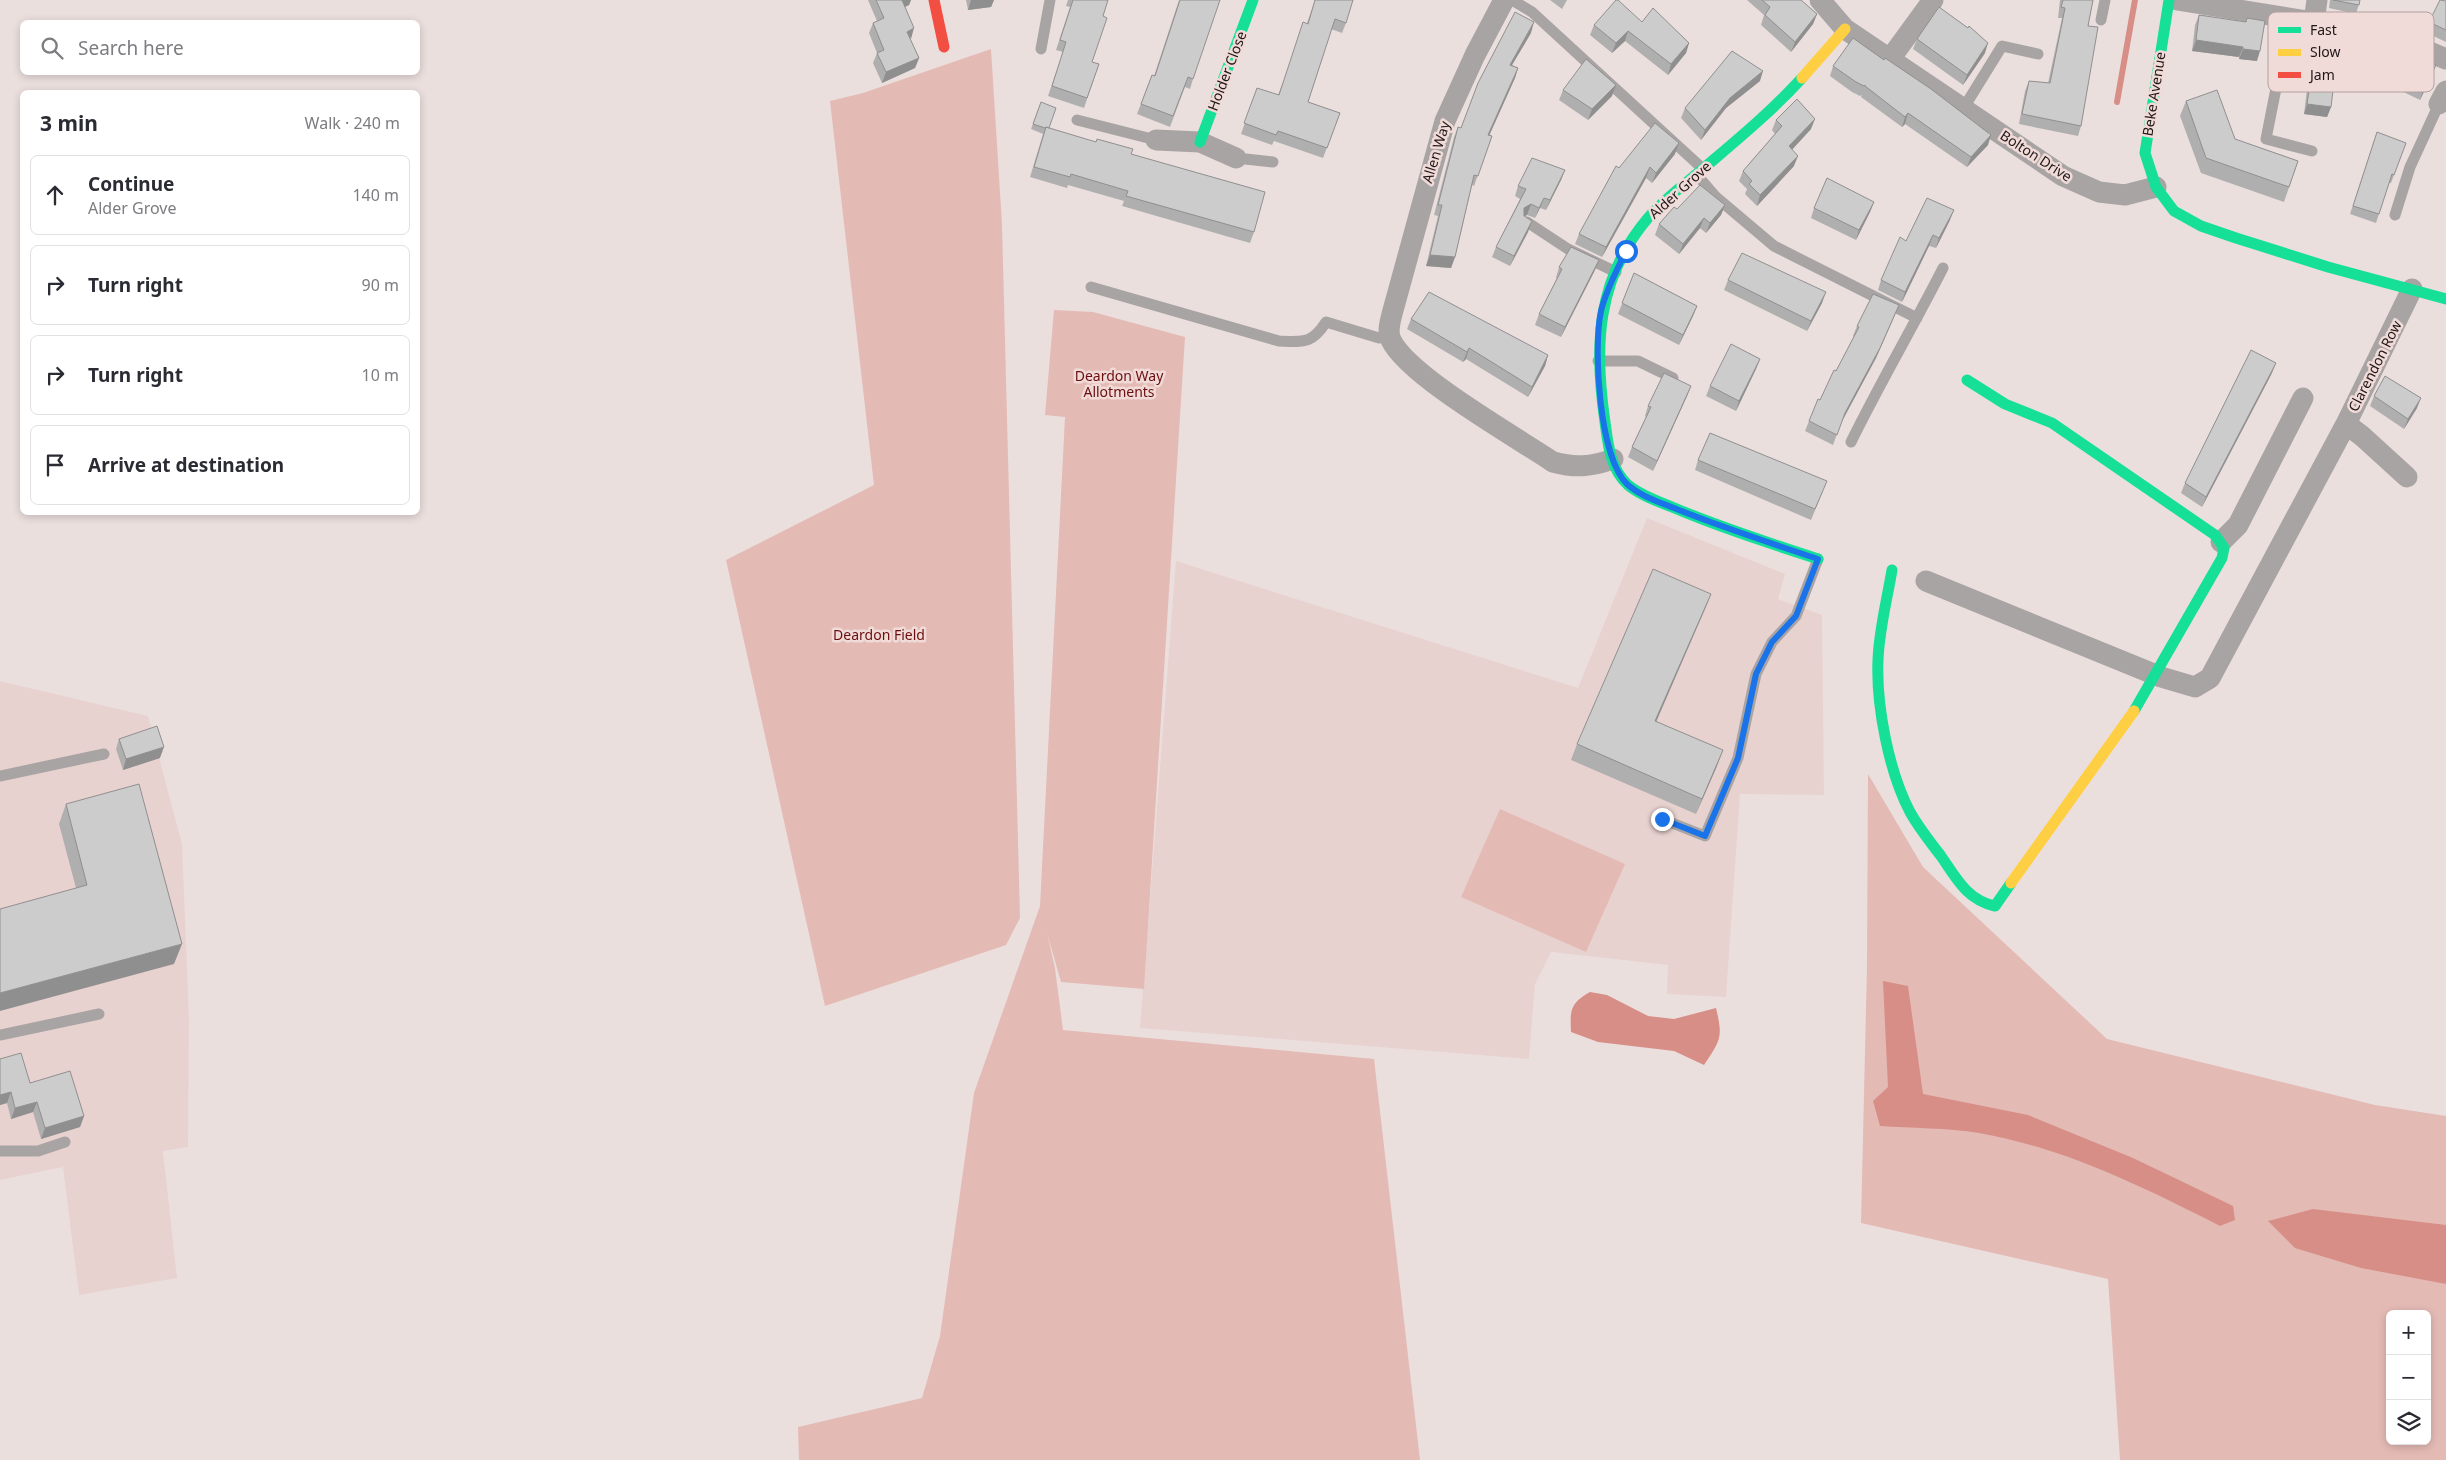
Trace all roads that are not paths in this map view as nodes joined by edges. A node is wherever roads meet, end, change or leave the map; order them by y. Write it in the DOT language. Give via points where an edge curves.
graph roads {
  1 [pos="934,0"];
  2 [pos="1050,0"];
  3 [pos="1253,0"];
  4 [pos="1504,0"];
  5 [pos="1512,0"];
  6 [pos="1820,0"];
  7 [pos="1933,0"];
  8 [pos="2105,0"];
  9 [pos="2169,0"];
  10 [pos="2177,0"];
  11 [pos="2268,14"];
  12 [pos="2101,20"];
  13 [pos="1845,28"];
  14 [pos="944,47"];
  15 [pos="1041,49"];
  16 [pos="2038,54"];
  17 [pos="2434,54"];
  18 [pos="1890,59"];
  19 [pos="2446,59"];
  20 [pos="2275,92"];
  21 [pos="2442,97"];
  22 [pos="1963,108"];
  23 [pos="1077,120"];
  24 [pos="1156,140"];
  25 [pos="1200,142"];
  26 [pos="2312,151"];
  27 [pos="1236,158"];
  28 [pos="1273,162"];
  29 [pos="1700,172"];
  30 [pos="2156,187"];
  31 [pos="2394,215"];
  32 [pos="1527,222"];
  33 [pos="1943,268"];
  34 [pos="1616,272"];
  35 [pos="1092,287"];
  36 [pos="2412,289"];
  37 [pos="2446,298"];
  38 [pos="1918,318"];
  39 [pos="1389,335"];
  40 [pos="1598,361"];
  41 [pos="1673,378"];
  42 [pos="1967,380"];
  43 [pos="2304,398"];
  44 [pos="2346,424"];
  45 [pos="1851,442"];
  46 [pos="1612,459"];
  47 [pos="2407,476"];
  48 [pos="2221,542"];
  49 [pos="1818,559"];
  50 [pos="1892,570"];
  51 [pos="1926,581"];
  52 [pos="2156,675"];
  53 [pos="104,754"];
  54 [pos="0,776"];
  55 [pos="1662,819"];
  56 [pos="99,1014"];
  57 [pos="0,1034"];
  58 [pos="65,1142"];
  59 [pos="0,1151"];
  1 -- 14 [label="street"];
  2 -- 15 [label="lane"];
  3 -- 25 [label="street, Holder Close"];
  4 -- 39 [label="street, Allen Way" via="1445,120"];
  5 -- 29 [label="lane" via="1532,12"];
  6 -- 13 [label="street, Bolton Drive"];
  7 -- 18 [label="street"];
  8 -- 12 [label="lane"];
  9 -- 30 [label="street, Beke Avenue" via="2145,153"];
  10 -- 11 [label="street"];
  13 -- 18 [label="street, Bolton Drive"];
  13 -- 29 [label="street, Alder Grove" via="1776,105"];
  16 -- 22 [label="lane" via="2002,46"];
  17 -- 19 [label="street"];
  18 -- 22 [label="street, Bolton Drive"];
  20 -- 26 [label="lane" via="2266,140"];
  21 -- 31 [label="lane" via="2410,167"];
  22 -- 30 [label="street, Bolton Drive" via="2063,176 2099,192 2126,195"];
  23 -- 24 [label="lane"];
  24 -- 25 [label="street"];
  25 -- 27 [label="street"];
  27 -- 28 [label="lane"];
  29 -- 34 [label="street, Alder Grove" via="1663,202 1644,223"];
  29 -- 38 [label="lane" via="1716,197 1774,246"];
  30 -- 36 [label="street" via="2174,211 2201,226 2328,267"];
  32 -- 34 [label="lane" via="1568,248"];
  33 -- 38 [label="lane"];
  34 -- 40 [label="street, Alder Grove" via="1602,310 1597,336"];
  35 -- 39 [label="lane" via="1279,341 1302,342 1316,338 1326,322 1378,338"];
  36 -- 37 [label="street"];
  36 -- 44 [label="street, Clarendon Row"];
  38 -- 45 [label="lane"];
  39 -- 46 [label="street" via="1419,372 1553,462 1571,467 1591,466"];
  40 -- 41 [label="lane" via="1638,361"];
  40 -- 46 [label="street, Alder Grove" via="1600,399"];
  42 -- 48 [label="street" via="2006,404 2052,423 2197,522"];
  43 -- 48 [label="street" via="2238,525"];
  44 -- 47 [label="street, Clarendon Row"];
  44 -- 52 [label="street" via="2210,678 2195,687"];
  46 -- 49 [label="street, Alder Grove" via="1627,484 1647,497"];
  48 -- 52 [label="street" via="2224,548 2222,558"];
  49 -- 55 [label="lane" via="1796,616 1772,642 1756,674 1738,758 1705,836"];
  50 -- 52 [label="street" via="1878,669 1884,720 1898,775 1910,811 1958,884 1987,905 1996,906 2133,713"];
  51 -- 52 [label="street"];
  53 -- 54 [label="lane"];
  56 -- 57 [label="lane"];
  58 -- 59 [label="lane" via="38,1151"];
}
